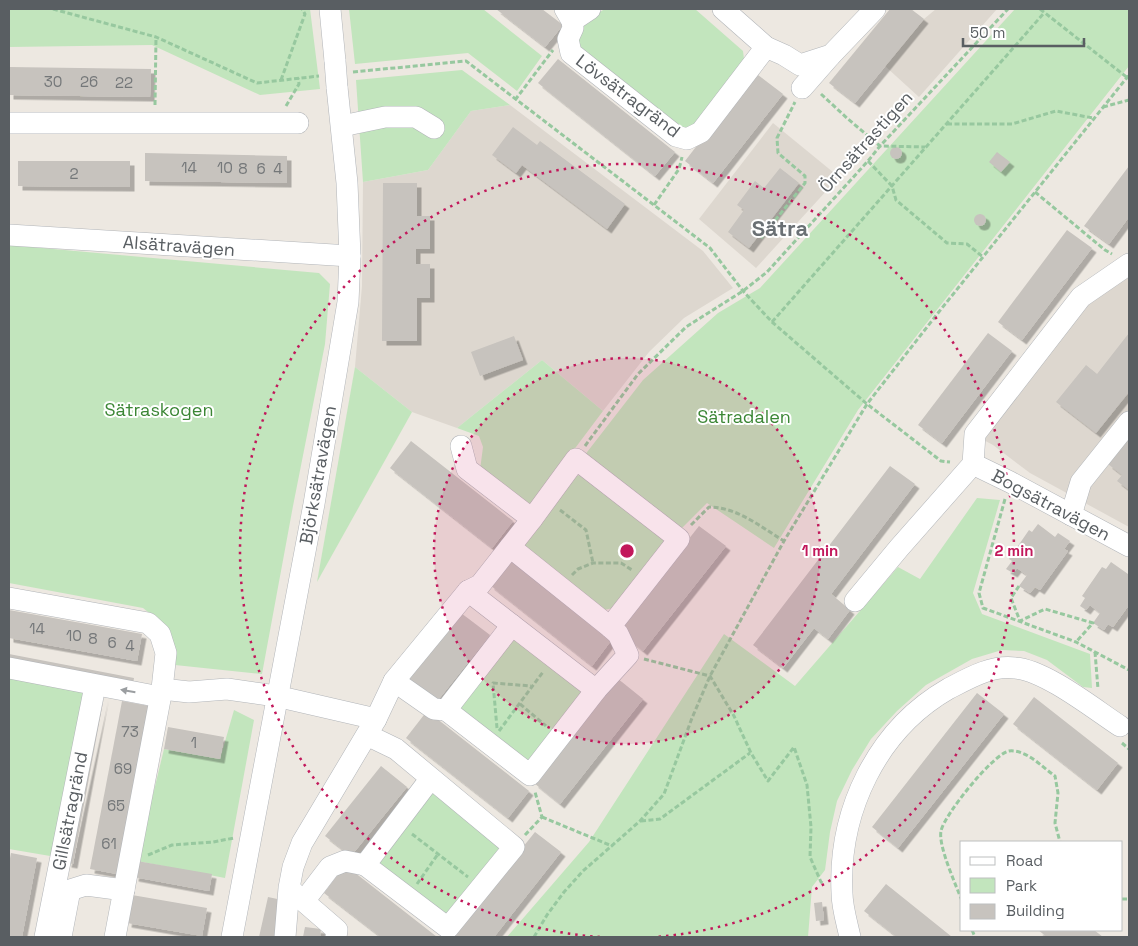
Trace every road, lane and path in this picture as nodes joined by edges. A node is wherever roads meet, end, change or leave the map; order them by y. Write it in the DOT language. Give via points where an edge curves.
graph roads {
  1 [pos="53,9"];
  2 [pos="302,9"];
  3 [pos="330,9"];
  4 [pos="723,9"];
  5 [pos="876,9"];
  6 [pos="1008,9"];
  7 [pos="1040,9"];
  8 [pos="1044,13"];
  9 [pos="574,19"];
  10 [pos="156,37"];
  11 [pos="766,47"];
  12 [pos="830,56"];
  13 [pos="336,74"];
  14 [pos="1129,77"];
  15 [pos="298,78"];
  16 [pos="281,80"];
  17 [pos="807,82"];
  18 [pos="515,100"];
  19 [pos="1129,100"];
  20 [pos="1102,107"];
  21 [pos="291,116"];
  22 [pos="1093,118"];
  23 [pos="9,123"];
  24 [pos="154,123"];
  25 [pos="946,124"];
  26 [pos="342,126"];
  27 [pos="434,128"];
  28 [pos="687,139"];
  29 [pos="880,146"];
  30 [pos="926,147"];
  31 [pos="868,161"];
  32 [pos="892,186"];
  33 [pos="1035,192"];
  34 [pos="654,205"];
  35 [pos="9,235"];
  36 [pos="761,238"];
  37 [pos="1105,250"];
  38 [pos="350,256"];
  39 [pos="983,257"];
  40 [pos="1129,264"];
  41 [pos="743,291"];
  42 [pos="772,322"];
  43 [pos="867,404"];
  44 [pos="1129,422"];
  45 [pos="461,446"];
  46 [pos="576,459"];
  47 [pos="973,464"];
  48 [pos="1010,482"];
  49 [pos="547,499"];
  50 [pos="1071,515"];
  51 [pos="532,519"];
  52 [pos="696,520"];
  53 [pos="784,541"];
  54 [pos="510,546"];
  55 [pos="1129,546"];
  56 [pos="593,563"];
  57 [pos="647,580"];
  58 [pos="1020,586"];
  59 [pos="561,588"];
  60 [pos="468,591"];
  61 [pos="9,598"];
  62 [pos="855,601"];
  63 [pos="1020,621"];
  64 [pos="512,625"];
  65 [pos="610,628"];
  66 [pos="1076,642"];
  67 [pos="1095,652"];
  68 [pos="628,655"];
  69 [pos="554,657"];
  70 [pos="9,668"];
  71 [pos="1129,670"];
  72 [pos="710,676"];
  73 [pos="394,680"];
  74 [pos="95,686"];
  75 [pos="532,686"];
  76 [pos="1096,687"];
  77 [pos="596,690"];
  78 [pos="161,693"];
  79 [pos="276,696"];
  80 [pos="520,704"];
  81 [pos="446,710"];
  82 [pos="1120,726"];
  83 [pos="371,727"];
  84 [pos="560,737"];
  85 [pos="751,753"];
  86 [pos="530,775"];
  87 [pos="431,778"];
  88 [pos="542,817"];
  89 [pos="640,821"];
  90 [pos="397,823"];
  91 [pos="251,834"];
  92 [pos="1060,841"];
  93 [pos="612,846"];
  94 [pos="514,847"];
  95 [pos="438,854"];
  96 [pos="129,863"];
  97 [pos="365,865"];
  98 [pos="481,887"];
  99 [pos="124,890"];
  100 [pos="296,894"];
  101 [pos="842,894"];
  102 [pos="960,896"];
  103 [pos="408,898"];
  104 [pos="45,937"];
  105 [pos="61,937"];
  106 [pos="115,937"];
  107 [pos="232,937"];
  108 [pos="285,937"];
  109 [pos="336,937"];
  110 [pos="534,937"];
  111 [pos="850,937"];
  1 -- 10 [label="path"];
  2 -- 16 [label="path" via="305,14"];
  3 -- 13 [label="street, Björksätravägen"];
  4 -- 11 [label="street"];
  5 -- 12 [label="street"];
  6 -- 29 [label="path, Örnsätrastigen"];
  7 -- 8 [label="path"];
  8 -- 14 [label="path"];
  8 -- 25 [label="path"];
  9 -- 18 [label="path"];
  9 -- 28 [label="street, Lövsätragränd" via="571,53 676,136"];
  10 -- 16 [label="path" via="256,83"];
  10 -- 24 [label="path"];
  11 -- 12 [label="street" via="800,65"];
  11 -- 28 [label="street, Lövsätragränd" via="701,132"];
  12 -- 17 [label="street"];
  13 -- 15 [label="path"];
  13 -- 18 [label="path" via="466,61"];
  13 -- 26 [label="street, Björksätravägen"];
  14 -- 20 [label="path"];
  15 -- 16 [label="path"];
  15 -- 21 [label="path"];
  17 -- 29 [label="path"];
  17 -- 36 [label="path" via="777,138 778,153 805,176 805,183"];
  18 -- 34 [label="path"];
  19 -- 20 [label="path"];
  20 -- 22 [label="path"];
  21 -- 24 [label="street"];
  22 -- 25 [label="path" via="1056,111 1012,124"];
  22 -- 33 [label="path"];
  23 -- 24 [label="street"];
  25 -- 30 [label="path"];
  26 -- 27 [label="street" via="385,117 416,117"];
  26 -- 38 [label="street, Björksätravägen"];
  28 -- 34 [label="path" via="679,169"];
  29 -- 30 [label="path"];
  29 -- 31 [label="path, Örnsätrastigen"];
  30 -- 32 [label="path"];
  31 -- 32 [label="path"];
  31 -- 41 [label="path, Örnsätrastigen" via="767,272"];
  32 -- 39 [label="path" via="896,200 947,242 967,244"];
  32 -- 42 [label="path"];
  33 -- 37 [label="path"];
  33 -- 39 [label="path"];
  34 -- 41 [label="path" via="710,248"];
  35 -- 38 [label="street, Alsätravägen"];
  38 -- 79 [label="street, Björksätravägen" via="348,302 314,504"];
  39 -- 43 [label="path"];
  40 -- 47 [label="street" via="1081,297 975,434"];
  41 -- 42 [label="path"];
  41 -- 46 [label="path, Örnsätrastigen" via="686,327 638,374"];
  42 -- 43 [label="path"];
  43 -- 47 [label="path" via="942,461"];
  43 -- 53 [label="path"];
  44 -- 50 [label="street" via="1080,482"];
  45 -- 51 [label="street" via="467,469"];
  46 -- 49 [label="street"];
  46 -- 57 [label="street" via="679,539"];
  47 -- 48 [label="street, Bogsätravägen"];
  47 -- 62 [label="street"];
  48 -- 50 [label="street, Bogsätravägen"];
  48 -- 63 [label="path" via="979,593 983,608"];
  49 -- 51 [label="street"];
  49 -- 56 [label="path" via="586,530"];
  50 -- 55 [label="street, Bogsätravägen"];
  51 -- 54 [label="street"];
  52 -- 53 [label="path" via="709,507 719,507 745,517"];
  53 -- 72 [label="path"];
  54 -- 59 [label="street"];
  54 -- 60 [label="street" via="480,585"];
  56 -- 57 [label="path" via="621,563"];
  56 -- 59 [label="path" via="578,569"];
  57 -- 65 [label="street"];
  58 -- 63 [label="path" via="1011,598"];
  59 -- 65 [label="street"];
  60 -- 64 [label="street"];
  60 -- 73 [label="street"];
  61 -- 78 [label="street" via="148,623 160,634 166,653"];
  63 -- 66 [label="path"];
  63 -- 66 [label="path" via="1045,609 1092,623"];
  64 -- 69 [label="street"];
  64 -- 81 [label="street"];
  65 -- 68 [label="street" via="618,634"];
  66 -- 67 [label="path"];
  67 -- 71 [label="path"];
  67 -- 76 [label="path"];
  68 -- 72 [label="path"];
  68 -- 77 [label="street"];
  69 -- 75 [label="path"];
  69 -- 77 [label="street"];
  70 -- 74 [label="street"];
  72 -- 85 [label="path"];
  72 -- 89 [label="path" via="664,794"];
  73 -- 81 [label="street" via="434,710"];
  73 -- 83 [label="street"];
  78 -- 74 [label="street, one-way"];
  74 -- 104 [label="street, Gillsätragränd"];
  75 -- 80 [label="path"];
  75 -- 80 [label="path" via="493,682 498,733"];
  77 -- 84 [label="street"];
  78 -- 79 [label="street" via="227,689"];
  78 -- 96 [label="street"];
  79 -- 83 [label="street"];
  79 -- 91 [label="street, Björksätravägen"];
  80 -- 84 [label="path"];
  81 -- 86 [label="street"];
  82 -- 101 [label="street" via="1052,681 1018,668 1003,667 971,677 930,700 894,734 870,767 854,803 846,834"];
  83 -- 87 [label="street"];
  83 -- 100 [label="street" via="302,844 293,867"];
  84 -- 86 [label="street"];
  85 -- 89 [label="path" via="660,819"];
  85 -- 101 [label="path" via="768,781 794,747 808,785 810,857 821,882"];
  86 -- 88 [label="path"];
  87 -- 90 [label="street"];
  87 -- 94 [label="street"];
  88 -- 93 [label="path"];
  88 -- 94 [label="path"];
  89 -- 93 [label="path"];
  90 -- 95 [label="path"];
  90 -- 97 [label="street"];
  91 -- 96 [label="path" via="213,842 172,845"];
  91 -- 107 [label="street, Björksätravägen"];
  92 -- 102 [label="path" via="1055,823 1058,793 1055,776 1022,752 1000,754 947,817 941,832 942,846"];
  93 -- 110 [label="path" via="564,892"];
  94 -- 98 [label="street"];
  95 -- 98 [label="path"];
  95 -- 103 [label="path"];
  96 -- 99 [label="street"];
  97 -- 100 [label="street" via="345,861 330,867"];
  97 -- 103 [label="street"];
  98 -- 103 [label="street" via="448,928"];
  99 -- 105 [label="street, Gillsätragränd" via="86,886 70,890"];
  99 -- 106 [label="street"];
  100 -- 108 [label="street"];
  100 -- 109 [label="street" via="337,930"];
  101 -- 111 [label="street"];
}
